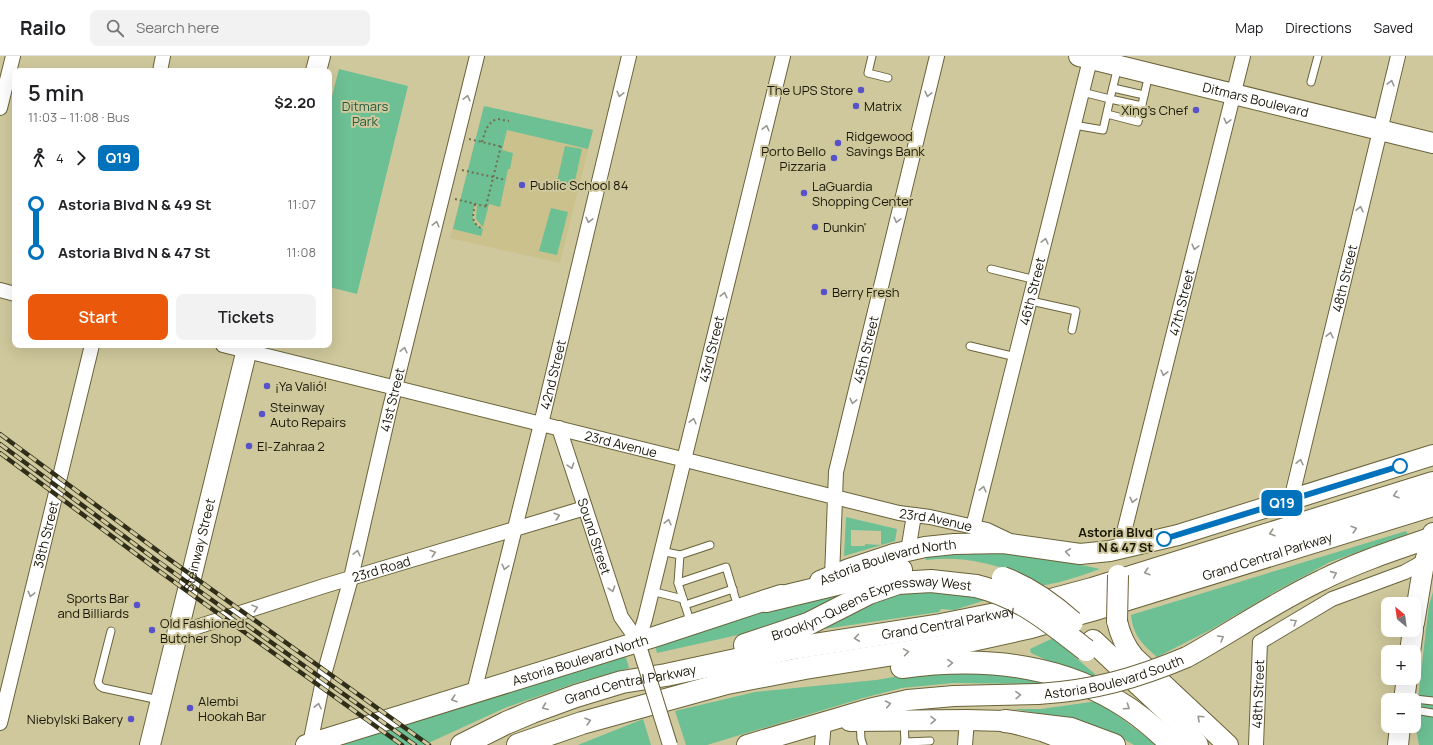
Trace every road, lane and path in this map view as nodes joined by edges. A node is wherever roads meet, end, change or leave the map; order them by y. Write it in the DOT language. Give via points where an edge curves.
graph roads {
  1 [pos="13,56"];
  2 [pos="163,56"];
  3 [pos="320,56"];
  4 [pos="477,56"];
  5 [pos="629,56"];
  6 [pos="784,56"];
  7 [pos="872,56"];
  8 [pos="937,56"];
  9 [pos="1243,56"];
  10 [pos="1318,56"];
  11 [pos="1398,56"];
  12 [pos="1087,57"];
  13 [pos="1118,66"];
  14 [pos="161,68"];
  15 [pos="317,68"];
  16 [pos="1149,73"];
  17 [pos="888,78"];
  18 [pos="1311,82"];
  19 [pos="1113,88"];
  20 [pos="1082,92"];
  21 [pos="1234,94"];
  22 [pos="1144,95"];
  23 [pos="1110,99"];
  24 [pos="1142,106"];
  25 [pos="0,108"];
  26 [pos="1107,114"];
  27 [pos="510,122"];
  28 [pos="1074,125"];
  29 [pos="1379,130"];
  30 [pos="469,139"];
  31 [pos="482,142"];
  32 [pos="1433,143"];
  33 [pos="461,170"];
  34 [pos="493,177"];
  35 [pos="506,180"];
  36 [pos="454,199"];
  37 [pos="475,204"];
  38 [pos="483,229"];
  39 [pos="991,269"];
  40 [pos="1036,280"];
  41 [pos="0,290"];
  42 [pos="12,293"];
  43 [pos="1031,301"];
  44 [pos="1072,330"];
  45 [pos="970,346"];
  46 [pos="91,348"];
  47 [pos="248,348"];
  48 [pos="1016,358"];
  49 [pos="395,388"];
  50 [pos="541,424"];
  51 [pos="559,428"];
  52 [pos="1433,455"];
  53 [pos="683,459"];
  54 [pos="1433,483"];
  55 [pos="834,497"];
  56 [pos="1291,500"];
  57 [pos="1433,505"];
  58 [pos="585,508"];
  59 [pos="914,514"];
  60 [pos="973,527"];
  61 [pos="514,529"];
  62 [pos="1432,536"];
  63 [pos="710,545"];
  64 [pos="1018,545"];
  65 [pos="1120,548"];
  66 [pos="661,551"];
  67 [pos="908,551"];
  68 [pos="680,555"];
  69 [pos="1425,561"];
  70 [pos="832,577"];
  71 [pos="351,578"];
  72 [pos="982,580"];
  73 [pos="678,583"];
  74 [pos="733,589"];
  75 [pos="651,591"];
  76 [pos="1417,597"];
  77 [pos="766,600"];
  78 [pos="684,602"];
  79 [pos="739,609"];
  80 [pos="691,625"];
  81 [pos="111,631"];
  82 [pos="178,633"];
  83 [pos="640,647"];
  84 [pos="622,682"];
  85 [pos="474,692"];
  86 [pos="1421,700"];
  87 [pos="161,701"];
  88 [pos="1433,701"];
  89 [pos="662,702"];
  90 [pos="1421,711"];
  91 [pos="1433,713"];
  92 [pos="904,720"];
  93 [pos="967,720"];
  94 [pos="860,721"];
  95 [pos="1005,721"];
  96 [pos="824,722"];
  97 [pos="0,723"];
  98 [pos="1399,733"];
  99 [pos="930,741"];
  100 [pos="308,744"];
  101 [pos="904,744"];
  102 [pos="150,745"];
  103 [pos="462,745"];
  104 [pos="518,745"];
  105 [pos="670,745"];
  106 [pos="747,745"];
  107 [pos="822,745"];
  108 [pos="863,745"];
  109 [pos="965,745"];
  110 [pos="1079,745"];
  111 [pos="1114,745"];
  112 [pos="1172,745"];
  113 [pos="1197,745"];
  114 [pos="1228,745"];
  115 [pos="1256,745"];
  116 [pos="1398,745"];
  1 -- 25 [label="street"];
  2 -- 14 [label="street"];
  3 -- 15 [label="main road"];
  49 -- 4 [label="street, 41st Street, one-way"];
  5 -- 50 [label="street, 42nd Street, one-way"];
  53 -- 6 [label="street, 43rd Street, one-way"];
  7 -- 17 [label="lane" via="868,73"];
  8 -- 55 [label="street, 45th Street, one-way" via="838,465"];
  9 -- 21 [label="street, 47th Street"];
  10 -- 18 [label="lane"];
  29 -- 11 [label="street, 48th Street, one-way"];
  12 -- 13 [label="main road, Ditmars Boulevard"];
  12 -- 20 [label="street, 46th Street"];
  13 -- 16 [label="main road, Ditmars Boulevard"];
  13 -- 19 [label="lane"];
  16 -- 21 [label="main road, Ditmars Boulevard"];
  16 -- 22 [label="lane"];
  19 -- 22 [label="lane"];
  19 -- 23 [label="lane"];
  20 -- 23 [label="lane"];
  20 -- 28 [label="street, 46th Street"];
  21 -- 29 [label="main road, Ditmars Boulevard"];
  21 -- 65 [label="street, 47th Street, one-way"];
  22 -- 24 [label="lane"];
  23 -- 24 [label="lane"];
  23 -- 26 [label="lane"];
  24 -- 26 [label="lane" via="1138,122"];
  26 -- 28 [label="lane" via="1103,130"];
  27 -- 31 [label="path" via="498,119 492,121"];
  40 -- 28 [label="street, 46th Street, one-way"];
  29 -- 32 [label="main road, Ditmars Boulevard"];
  56 -- 29 [label="street, 48th Street, one-way"];
  30 -- 31 [label="path"];
  31 -- 34 [label="path" via="502,147"];
  33 -- 34 [label="path"];
  34 -- 35 [label="path"];
  34 -- 37 [label="path" via="487,207"];
  36 -- 37 [label="path"];
  37 -- 38 [label="path" via="474,222"];
  39 -- 40 [label="lane"];
  40 -- 43 [label="street, 46th Street"];
  41 -- 42 [label="street"];
  43 -- 44 [label="lane" via="1076,311"];
  43 -- 48 [label="street, 46th Street"];
  45 -- 48 [label="lane"];
  46 -- 97 [label="street, 38th Street, one-way"];
  47 -- 49 [label="street, 23rd Avenue"];
  47 -- 82 [label="main road, Steinway Street"];
  60 -- 48 [label="street, 46th Street, one-way"];
  49 -- 50 [label="street, 23rd Avenue"];
  71 -- 49 [label="street, 41st Street, one-way"];
  50 -- 51 [label="street, 23rd Avenue"];
  50 -- 61 [label="street, 42nd Street"];
  51 -- 53 [label="street, 23rd Avenue"];
  51 -- 58 [label="street, Sound Street, one-way"];
  52 -- 56 [label="main road, Astoria Boulevard North"];
  53 -- 55 [label="street, 23rd Avenue"];
  66 -- 53 [label="street, 43rd Street, one-way"];
  54 -- 84 [label="highway, Grand Central Parkway, one-way" via="1092,589 1006,612 948,624 811,645"];
  55 -- 59 [label="street, 23rd Avenue" via="899,513"];
  55 -- 70 [label="street, 45th Street"];
  56 -- 65 [label="main road, Astoria Boulevard North" via="1178,535"];
  89 -- 57 [label="highway, Grand Central Parkway, one-way" via="727,683 945,646 1031,628"];
  61 -- 58 [label="street, 23rd Road, one-way"];
  58 -- 83 [label="street, Sound Street, one-way" via="621,617"];
  59 -- 60 [label="street, 23rd Avenue"];
  59 -- 67 [label="street"];
  60 -- 64 [label="street, 23rd Avenue" via="987,530"];
  71 -- 61 [label="street, 23rd Road, one-way"];
  61 -- 85 [label="street, 42nd Street, one-way"];
  62 -- 69 [label="main road"];
  96 -- 62 [label="main road, Astoria Boulevard South, one-way, bridge" via="908,700 1038,694 1080,690 1125,680 1187,657 1322,580"];
  63 -- 68 [label="lane"];
  65 -- 64 [label="main road, Astoria Boulevard North, one-way" via="1080,554"];
  64 -- 67 [label="main road, Astoria Boulevard North" via="970,543"];
  114 -- 65 [label="main road, one-way, bridge" via="1134,657 1122,639 1117,621"];
  66 -- 68 [label="lane"];
  66 -- 75 [label="street, 43rd Street"];
  67 -- 70 [label="main road, Astoria Boulevard North" via="880,558"];
  68 -- 73 [label="lane"];
  69 -- 76 [label="main road"];
  115 -- 69 [label="street, 48th Street, one-way" via="1260,642 1332,599 1405,572"];
  70 -- 77 [label="main road, Astoria Boulevard North"];
  82 -- 71 [label="street, 23rd Road, one-way"];
  100 -- 71 [label="street, 41st Street, one-way"];
  72 -- 77 [label="highway" via="946,567 896,570"];
  72 -- 84 [label="highway, Brooklyn-Queens Expressway West" via="909,582 894,585 869,593 795,629 664,666"];
  72 -- 113 [label="highway, Brooklyn-Queens Expressway West, bridge" via="1089,645 1134,690"];
  73 -- 74 [label="lane" via="694,580 726,567"];
  73 -- 78 [label="lane"];
  74 -- 78 [label="lane"];
  74 -- 79 [label="lane"];
  75 -- 78 [label="lane"];
  75 -- 83 [label="street, 43rd Street"];
  77 -- 79 [label="main road, Astoria Boulevard North"];
  78 -- 80 [label="lane"];
  79 -- 80 [label="main road, Astoria Boulevard North"];
  80 -- 83 [label="main road, Astoria Boulevard North"];
  81 -- 87 [label="lane" via="98,682 100,686"];
  82 -- 87 [label="main road, Steinway Street"];
  83 -- 85 [label="main road, Astoria Boulevard North"];
  83 -- 105 [label="street, bridge"];
  84 -- 103 [label="highway, Grand Central Parkway, one-way" via="532,712"];
  85 -- 100 [label="main road, Astoria Boulevard North, one-way"];
  86 -- 88 [label="lane"];
  87 -- 102 [label="main road, Steinway Street"];
  104 -- 89 [label="highway, Grand Central Parkway, one-way" via="582,723"];
  89 -- 112 [label="highway, one-way" via="918,665 956,662 1003,664 1050,672 1103,693 1138,715"];
  90 -- 91 [label="lane"];
  92 -- 93 [label="main road, one-way"];
  92 -- 94 [label="main road"];
  92 -- 101 [label="lane"];
  93 -- 95 [label="main road"];
  93 -- 109 [label="street"];
  94 -- 96 [label="main road"];
  94 -- 108 [label="lane"];
  95 -- 110 [label="main road"];
  95 -- 111 [label="highway" via="1071,729"];
  96 -- 106 [label="main road, Astoria Boulevard South"];
  96 -- 107 [label="street"];
  98 -- 116 [label="main road"];
  99 -- 101 [label="lane"];
}
